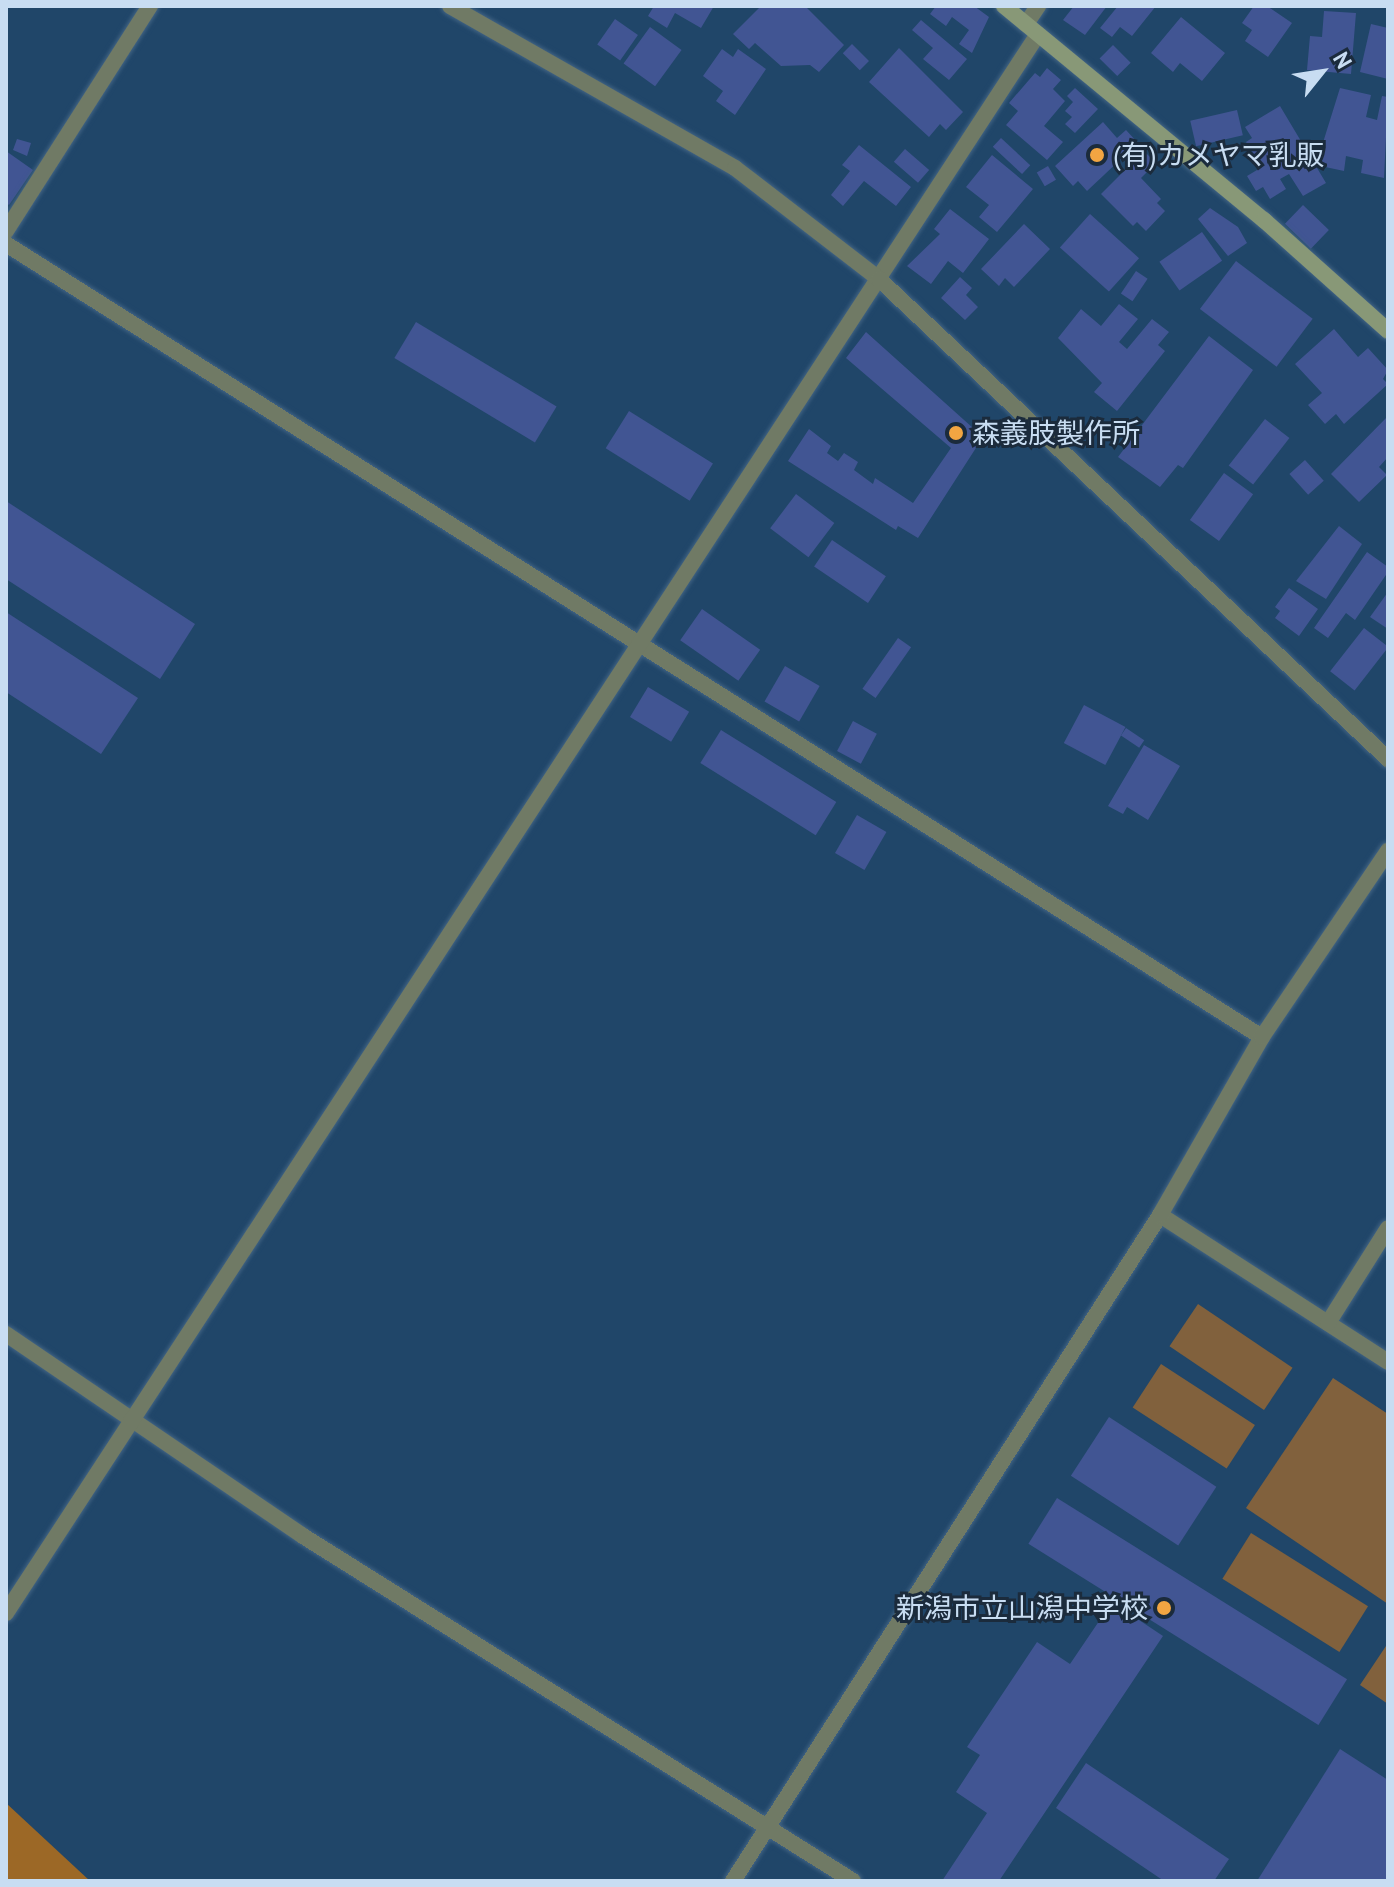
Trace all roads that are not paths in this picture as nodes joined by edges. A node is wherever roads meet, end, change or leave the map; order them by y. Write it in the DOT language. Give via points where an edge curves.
graph roads {
  1 [pos="150,6"];
  2 [pos="450,6"];
  3 [pos="1004,6"];
  4 [pos="1038,6"];
  5 [pos="1032,29"];
  6 [pos="6,231"];
  7 [pos="6,244"];
  8 [pos="879,279"];
  9 [pos="1388,331"];
  10 [pos="638,645"];
  11 [pos="1388,759"];
  12 [pos="1388,851"];
  13 [pos="1262,1037"];
  14 [pos="1160,1215"];
  15 [pos="1388,1228"];
  16 [pos="1328,1323"];
  17 [pos="6,1334"];
  18 [pos="1388,1362"];
  19 [pos="131,1417"];
  20 [pos="6,1613"];
  21 [pos="768,1827"];
  22 [pos="733,1881"];
  23 [pos="853,1881"];
  1 -- 6 [label="street"];
  2 -- 8 [label="street" via="735,168"];
  3 -- 5 [label="main road"];
  4 -- 5 [label="street"];
  5 -- 8 [label="street"];
  5 -- 9 [label="main road" via="1264,220"];
  7 -- 10 [label="street"];
  8 -- 10 [label="street"];
  8 -- 11 [label="street"];
  10 -- 13 [label="street"];
  10 -- 19 [label="street"];
  12 -- 13 [label="street"];
  13 -- 14 [label="street"];
  14 -- 16 [label="street"];
  14 -- 21 [label="street"];
  15 -- 16 [label="street"];
  16 -- 18 [label="street"];
  17 -- 19 [label="street"];
  19 -- 20 [label="street"];
  19 -- 21 [label="street" via="303,1536"];
  21 -- 22 [label="street"];
  21 -- 23 [label="street"];
}
